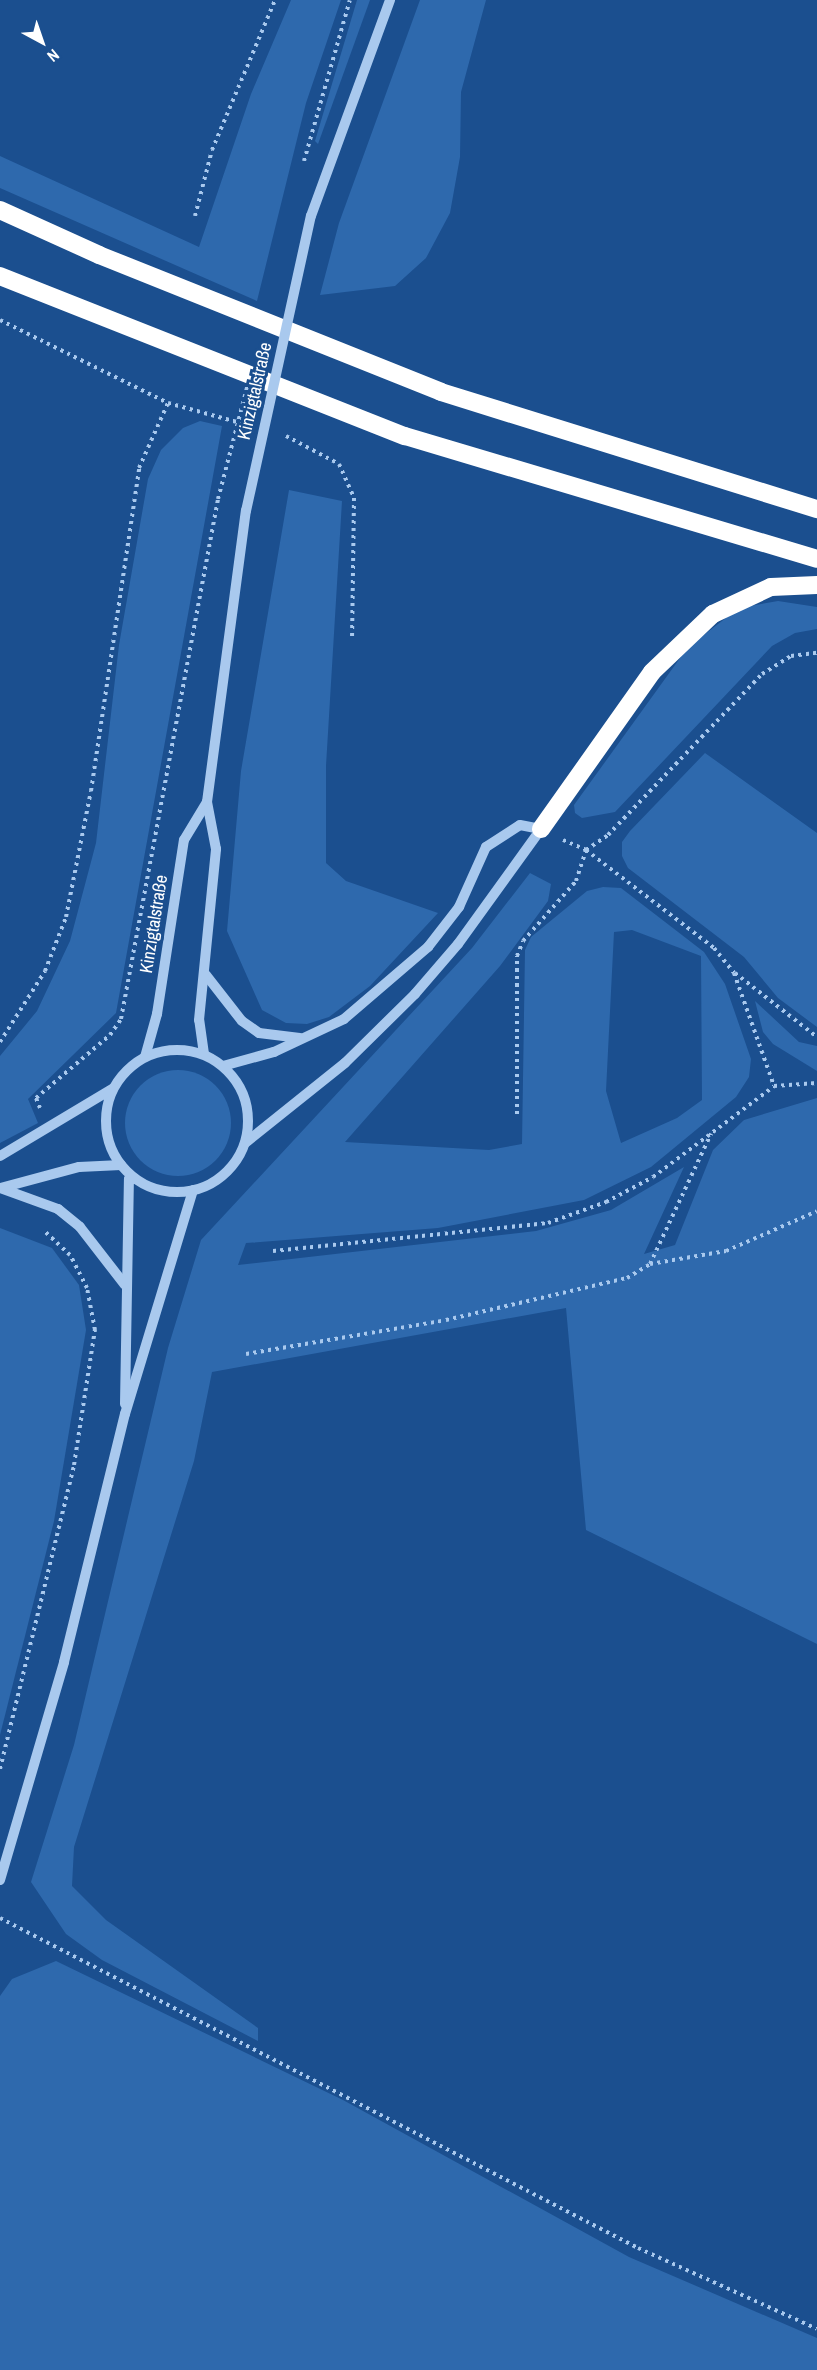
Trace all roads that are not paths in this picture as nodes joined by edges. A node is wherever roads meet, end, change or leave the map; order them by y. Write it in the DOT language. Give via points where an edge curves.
graph roads {
  1 [pos="390,0"];
  2 [pos="0,210"];
  3 [pos="0,276"];
  4 [pos="817,509"];
  5 [pos="817,560"];
  6 [pos="817,585"];
  7 [pos="207,802"];
  8 [pos="541,829"];
  9 [pos="206,975"];
  10 [pos="309,1037"];
  11 [pos="204,1054"];
  12 [pos="145,1056"];
  13 [pos="223,1066"];
  14 [pos="112,1089"];
  15 [pos="244,1143"];
  16 [pos="0,1156"];
  17 [pos="121,1165"];
  18 [pos="135,1179"];
  19 [pos="0,1188"];
  20 [pos="193,1190"];
  21 [pos="125,1285"];
  22 [pos="125,1414"];
  23 [pos="0,1880"];
  1 -- 7 [label="street, Kinzigtalstraße, bridge" via="311,216 246,511"];
  2 -- 4 [label="highway" via="441,392"];
  3 -- 5 [label="highway" via="405,436"];
  6 -- 8 [label="highway" via="771,587 712,614 651,672"];
  7 -- 9 [label="street, Kinzigtalstraße" via="216,849"];
  7 -- 12 [label="street, Kinzigtalstraße" via="184,840 157,1014"];
  8 -- 10 [label="street" via="520,825 486,847 459,907 428,947 344,1019"];
  8 -- 15 [label="street" via="466,935 415,993 345,1063"];
  9 -- 10 [label="street" via="242,1021 259,1033 273,1039"];
  9 -- 11 [label="street, Kinzigtalstraße" via="200,1020"];
  10 -- 13 [label="street"];
  11 -- 12 [label="street" via="185,1049"];
  11 -- 13 [label="street"];
  12 -- 14 [label="street"];
  13 -- 15 [label="street" via="246,1101"];
  14 -- 16 [label="street"];
  14 -- 17 [label="street" via="105,1128"];
  15 -- 20 [label="street" via="225,1173"];
  17 -- 18 [label="street"];
  17 -- 19 [label="street" via="79,1167"];
  18 -- 20 [label="street" via="153,1188"];
  18 -- 21 [label="street" via="129,1179 132,1218"];
  19 -- 21 [label="street" via="58,1209 80,1227"];
  20 -- 22 [label="street"];
  21 -- 22 [label="street"];
  22 -- 23 [label="street" via="64,1662"];
}
